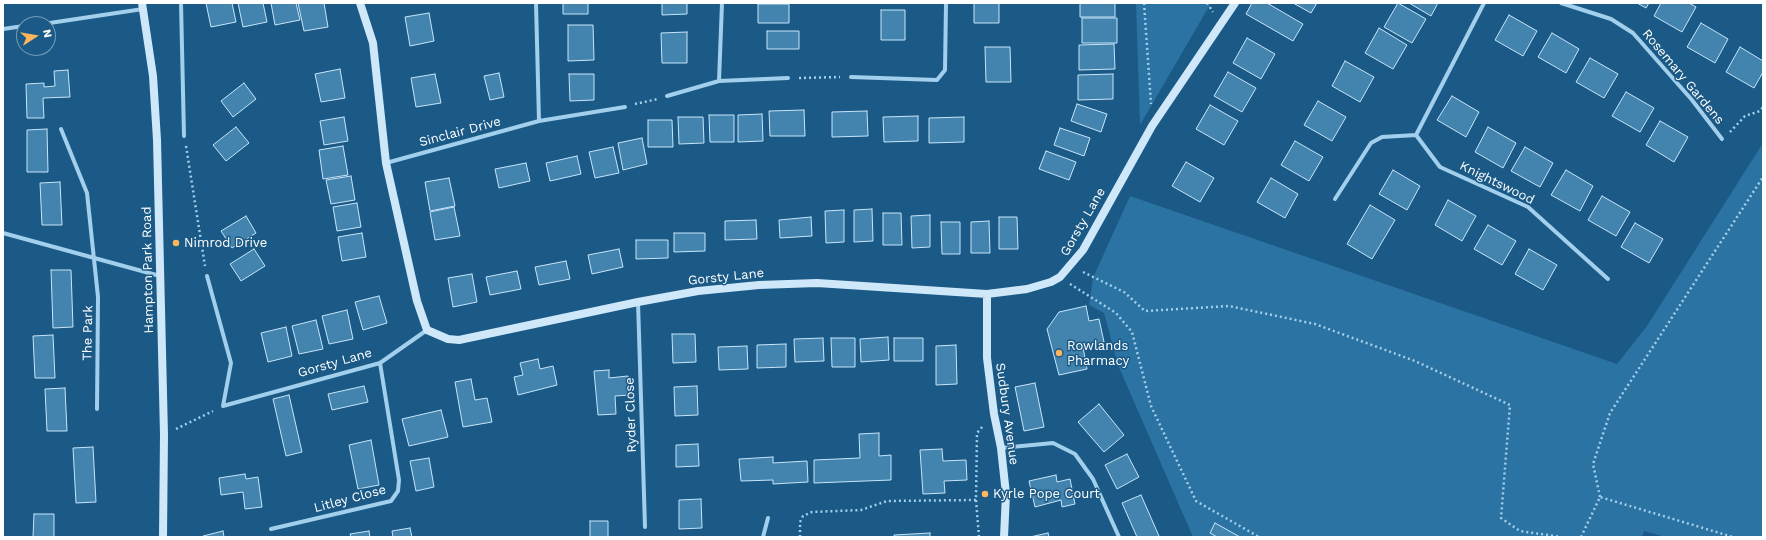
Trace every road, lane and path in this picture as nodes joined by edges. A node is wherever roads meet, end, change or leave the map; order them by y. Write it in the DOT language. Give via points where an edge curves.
graph roads {
  1 [pos="181,3"];
  2 [pos="360,3"];
  3 [pos="536,3"];
  4 [pos="722,3"];
  5 [pos="946,3"];
  6 [pos="1144,3"];
  7 [pos="1234,3"];
  8 [pos="1484,3"];
  9 [pos="1561,3"];
  10 [pos="143,6"];
  11 [pos="56,22"];
  12 [pos="16,27"];
  13 [pos="3,29"];
  14 [pos="850,77"];
  15 [pos="788,78"];
  16 [pos="719,81"];
  17 [pos="667,96"];
  18 [pos="625,107"];
  19 [pos="1763,107"];
  20 [pos="540,121"];
  21 [pos="1152,126"];
  22 [pos="61,129"];
  23 [pos="1416,135"];
  24 [pos="184,136"];
  25 [pos="1722,139"];
  26 [pos="386,163"];
  27 [pos="1763,177"];
  28 [pos="1335,199"];
  29 [pos="3,233"];
  30 [pos="94,258"];
  31 [pos="1072,265"];
  32 [pos="161,276"];
  33 [pos="206,276"];
  34 [pos="1060,277"];
  35 [pos="1608,280"];
  36 [pos="987,294"];
  37 [pos="638,302"];
  38 [pos="427,330"];
  39 [pos="380,363"];
  40 [pos="223,406"];
  41 [pos="97,409"];
  42 [pos="994,414"];
  43 [pos="164,435"];
  44 [pos="1001,448"];
  45 [pos="1600,497"];
  46 [pos="976,500"];
  47 [pos="768,518"];
  48 [pos="645,527"];
  49 [pos="271,529"];
  50 [pos="163,537"];
  51 [pos="763,537"];
  52 [pos="800,537"];
  53 [pos="979,537"];
  54 [pos="1004,537"];
  55 [pos="1119,537"];
  56 [pos="1259,537"];
  57 [pos="1561,537"];
  58 [pos="1581,537"];
  59 [pos="1733,537"];
  1 -- 24 [label="street"];
  2 -- 26 [label="street" via="373,43"];
  3 -- 20 [label="street"];
  4 -- 16 [label="street"];
  5 -- 14 [label="street" via="945,70 937,80"];
  6 -- 21 [label="path"];
  7 -- 21 [label="street, Gorsty Lane"];
  8 -- 23 [label="street"];
  9 -- 25 [label="street, Rosemary Gardens" via="1611,19 1633,33 1692,100"];
  10 -- 11 [label="street"];
  10 -- 32 [label="street, Hampton Park Road" via="153,76"];
  12 -- 13 [label="street"];
  14 -- 15 [label="path"];
  15 -- 16 [label="street"];
  16 -- 17 [label="street"];
  17 -- 18 [label="path"];
  18 -- 20 [label="street, Sinclair Drive"];
  19 -- 25 [label="path" via="1760,111 1745,116"];
  20 -- 26 [label="street, Sinclair Drive"];
  21 -- 31 [label="street, Gorsty Lane" via="1083,250"];
  22 -- 30 [label="street, The Park" via="87,193"];
  23 -- 28 [label="street" via="1382,137 1371,143"];
  23 -- 35 [label="street, Knightswood" via="1440,167 1528,207"];
  24 -- 33 [label="path"];
  26 -- 38 [label="street" via="417,301"];
  27 -- 45 [label="path" via="1610,413 1593,464"];
  29 -- 30 [label="street"];
  30 -- 32 [label="street"];
  30 -- 41 [label="street, The Park" via="98,297"];
  31 -- 34 [label="street, Gorsty Lane"];
  31 -- 57 [label="path" via="1124,292 1145,311 1229,306 1315,324 1415,361 1510,405 1501,518 1520,531"];
  32 -- 43 [label="street, Hampton Park Road"];
  33 -- 40 [label="street" via="230,363"];
  34 -- 36 [label="street, Gorsty Lane" via="1052,282 1027,288"];
  34 -- 56 [label="path" via="1116,313 1132,332 1151,406 1196,500"];
  36 -- 37 [label="street, Gorsty Lane" via="817,283 698,291"];
  36 -- 42 [label="street, Sudbury Avenue" via="987,358"];
  37 -- 38 [label="street, Gorsty Lane" via="459,340 448,339"];
  37 -- 48 [label="street, Ryder Close"];
  38 -- 39 [label="street, Gorsty Lane"];
  39 -- 40 [label="street, Gorsty Lane"];
  39 -- 49 [label="street, Litley Close" via="399,480 398,491 391,500"];
  40 -- 43 [label="path"];
  42 -- 44 [label="street, Sudbury Avenue"];
  42 -- 46 [label="path" via="977,434"];
  43 -- 50 [label="street, Hampton Park Road"];
  44 -- 54 [label="street, Sudbury Avenue" via="1006,494"];
  44 -- 55 [label="street" via="1053,444 1075,454 1093,479"];
  45 -- 58 [label="path"];
  45 -- 59 [label="path"];
  46 -- 52 [label="path" via="887,501 861,510 812,512 803,516 800,522"];
  46 -- 53 [label="path"];
  47 -- 51 [label="street"];
}
